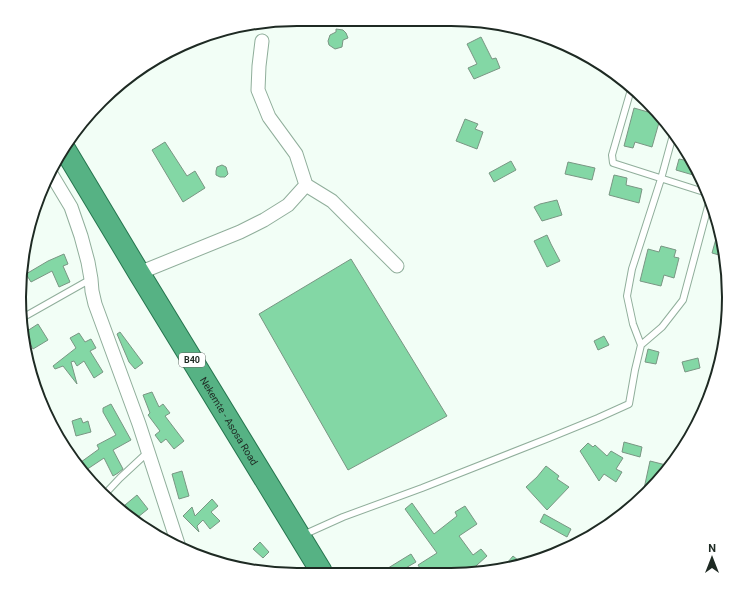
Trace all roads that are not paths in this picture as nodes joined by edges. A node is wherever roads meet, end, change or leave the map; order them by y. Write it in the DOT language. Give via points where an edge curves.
graph roads {
  1 [pos="262,41"];
  2 [pos="630,93"];
  3 [pos="672,140"];
  4 [pos="67,153"];
  5 [pos="54,178"];
  6 [pos="661,178"];
  7 [pos="306,185"];
  8 [pos="700,191"];
  9 [pos="707,209"];
  10 [pos="397,266"];
  11 [pos="139,273"];
  12 [pos="91,279"];
  13 [pos="27,315"];
  14 [pos="641,345"];
  15 [pos="148,452"];
  16 [pos="107,491"];
  17 [pos="299,536"];
  18 [pos="177,540"];
  19 [pos="319,568"];
  1 -- 7 [label="street" via="258,90 269,117 296,154"];
  2 -- 6 [label="lane" via="612,155 613,163"];
  3 -- 6 [label="lane"];
  4 -- 11 [label="highway, Nekemte - Asosa Road / B40"];
  5 -- 12 [label="street" via="71,207"];
  6 -- 8 [label="lane"];
  6 -- 14 [label="lane" via="632,269 627,296"];
  7 -- 10 [label="street" via="332,201"];
  7 -- 11 [label="street" via="288,206 264,220"];
  9 -- 14 [label="lane" via="683,300 662,328"];
  11 -- 17 [label="highway, Nekemte - Asosa Road / B40"];
  12 -- 13 [label="lane"];
  12 -- 15 [label="street" via="95,304"];
  14 -- 17 [label="lane" via="629,404"];
  15 -- 16 [label="lane"];
  15 -- 18 [label="street"];
  17 -- 19 [label="highway, Nekemte - Asosa Road / B40"];
}
